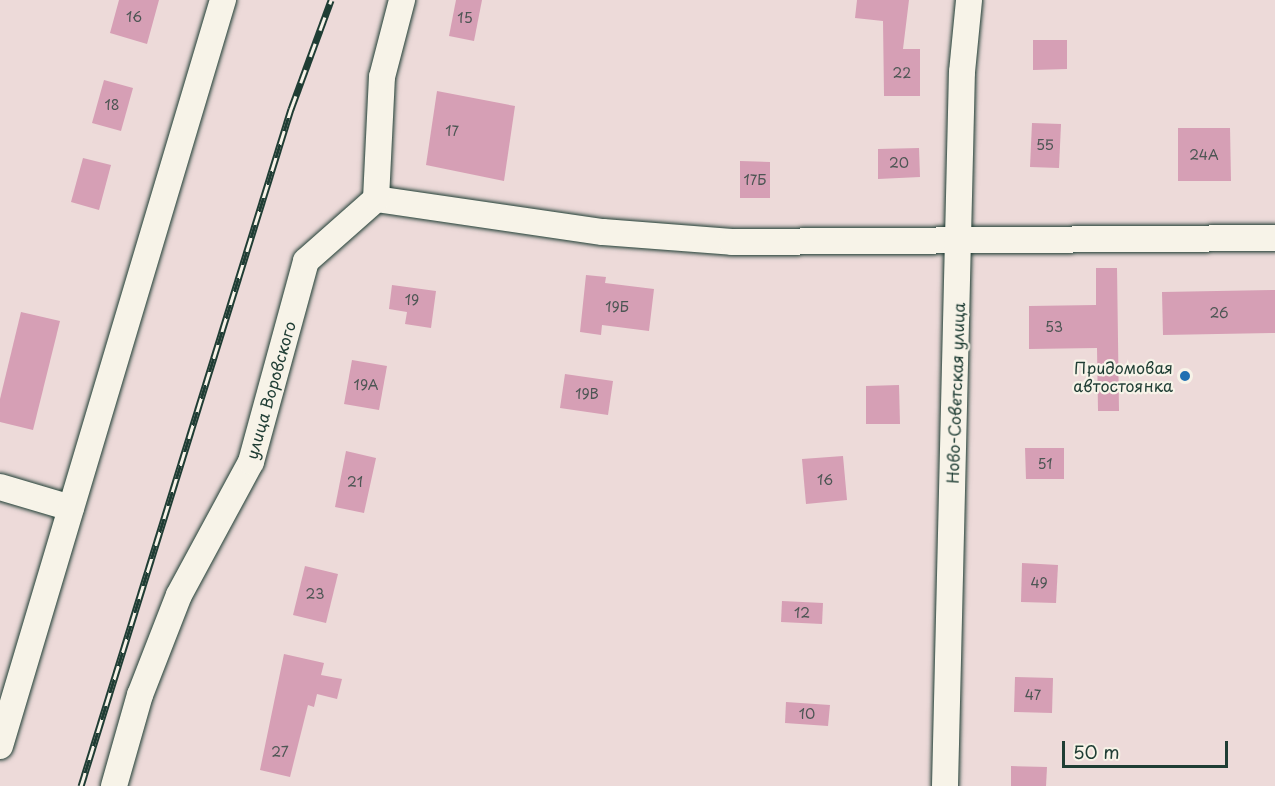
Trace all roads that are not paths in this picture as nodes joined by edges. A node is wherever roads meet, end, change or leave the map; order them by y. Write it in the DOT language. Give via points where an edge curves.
graph roads {
  1 [pos="223,0"];
  2 [pos="402,0"];
  3 [pos="969,0"];
  4 [pos="376,199"];
  5 [pos="959,238"];
  6 [pos="1275,238"];
  7 [pos="0,487"];
  8 [pos="70,508"];
  9 [pos="0,746"];
  10 [pos="114,786"];
  11 [pos="945,786"];
  1 -- 8 [label="street"];
  2 -- 4 [label="street" via="382,77"];
  3 -- 5 [label="street, Ново-Советская улица"];
  4 -- 5 [label="street" via="603,232 732,242"];
  4 -- 10 [label="street, улица Воровского" via="306,261 251,462 188,574 140,695"];
  5 -- 6 [label="street"];
  5 -- 11 [label="street, Ново-Советская улица"];
  7 -- 8 [label="street"];
  8 -- 9 [label="street"];
}
